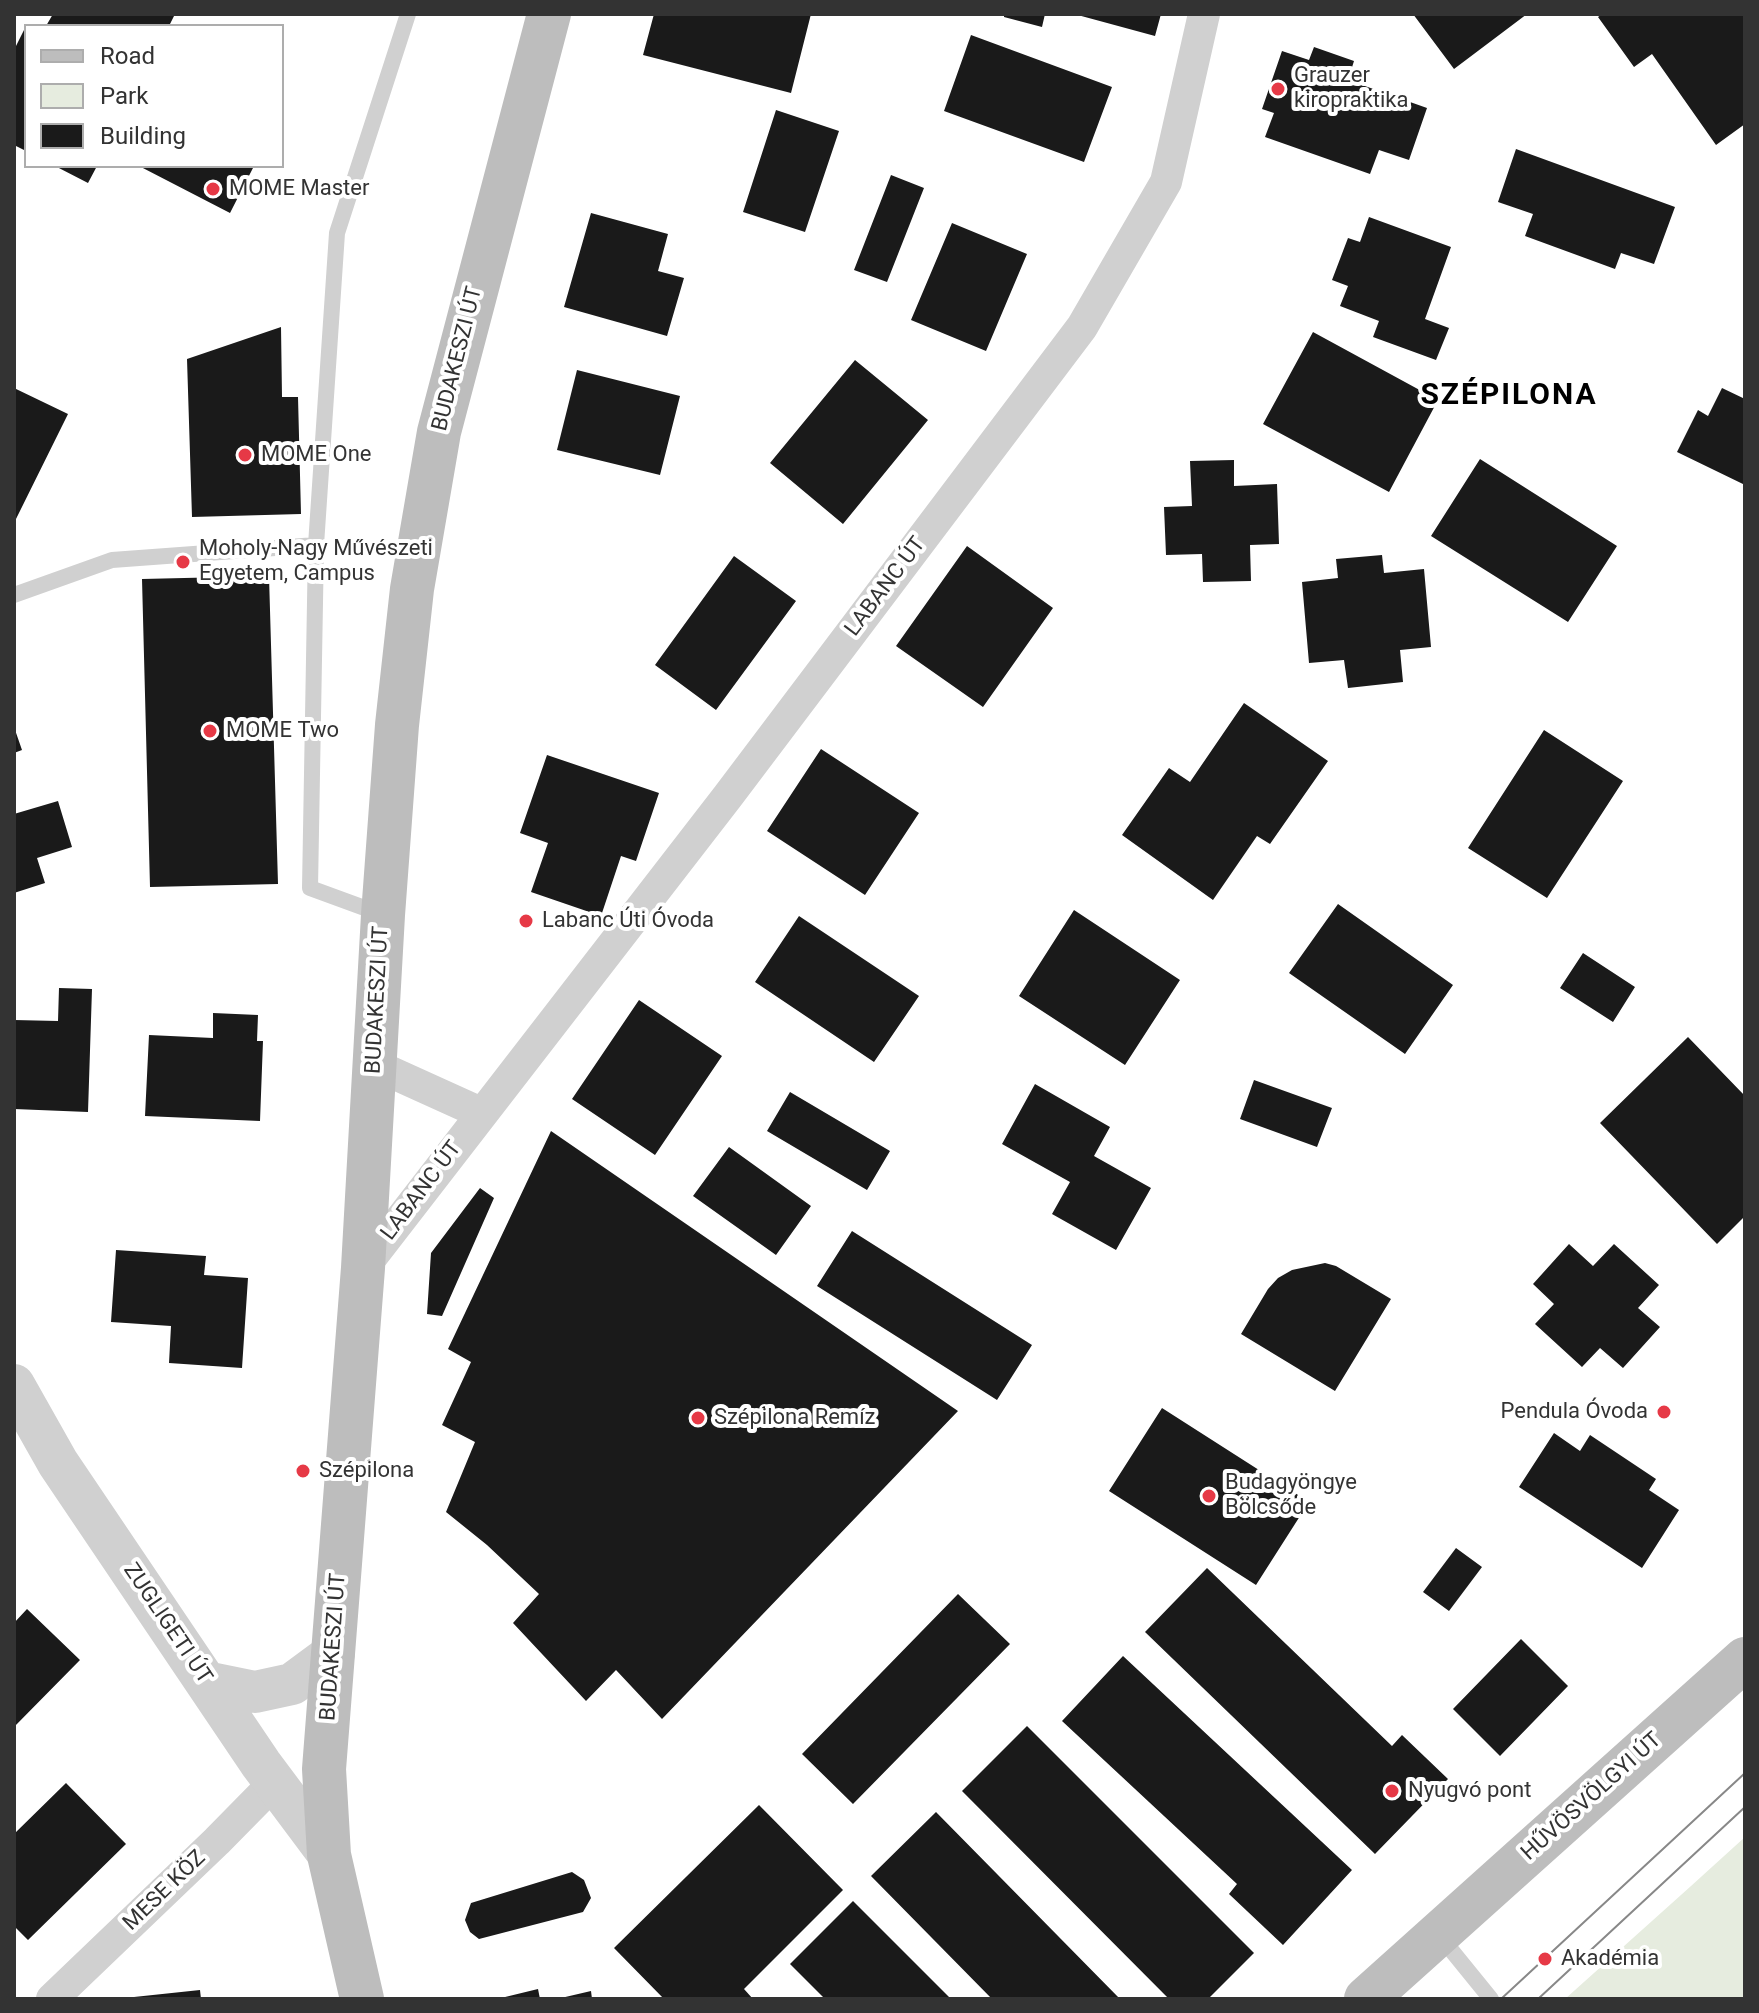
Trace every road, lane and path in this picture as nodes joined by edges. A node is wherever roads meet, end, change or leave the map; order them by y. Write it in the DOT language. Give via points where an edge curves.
graph roads {
  1 [pos="408,14"];
  2 [pos="549,14"];
  3 [pos="1204,14"];
  4 [pos="316,545"];
  5 [pos="14,595"];
  6 [pos="383,915"];
  7 [pos="375,1065"];
  8 [pos="481,1113"];
  9 [pos="363,1268"];
  10 [pos="14,1385"];
  11 [pos="334,1653"];
  12 [pos="1745,1659"];
  13 [pos="206,1682"];
  14 [pos="276,1781"];
  15 [pos="329,1855"];
  16 [pos="1438,1934"];
  17 [pos="52,1999"];
  18 [pos="362,1999"];
  19 [pos="1366,1999"];
  20 [pos="1491,1999"];
  1 -- 4 [label="lane" via="337,233"];
  2 -- 6 [label="main road, BUDAKESZI ÚT" via="439,432 410,604"];
  3 -- 8 [label="street, LABANC ÚT" via="1166,182 1082,327"];
  4 -- 5 [label="lane" via="112,560"];
  4 -- 6 [label="lane" via="310,888"];
  6 -- 7 [label="main road, BUDAKESZI ÚT"];
  7 -- 8 [label="street"];
  7 -- 9 [label="main road, BUDAKESZI ÚT"];
  8 -- 9 [label="street, LABANC ÚT"];
  9 -- 11 [label="main road, BUDAKESZI ÚT"];
  10 -- 13 [label="street, ZUGLIGETI ÚT" via="58,1463"];
  11 -- 13 [label="street" via="292,1684 255,1692"];
  11 -- 15 [label="main road, BUDAKESZI ÚT" via="324,1769"];
  12 -- 16 [label="main road, HŰVÖSVÖLGYI ÚT"];
  13 -- 14 [label="street, ZUGLIGETI ÚT"];
  14 -- 15 [label="street, ZUGLIGETI ÚT"];
  14 -- 17 [label="street, MESE KÖZ"];
  15 -- 18 [label="main road, BUDAKESZI ÚT"];
  16 -- 19 [label="main road, HŰVÖSVÖLGYI ÚT"];
  16 -- 20 [label="lane"];
}
